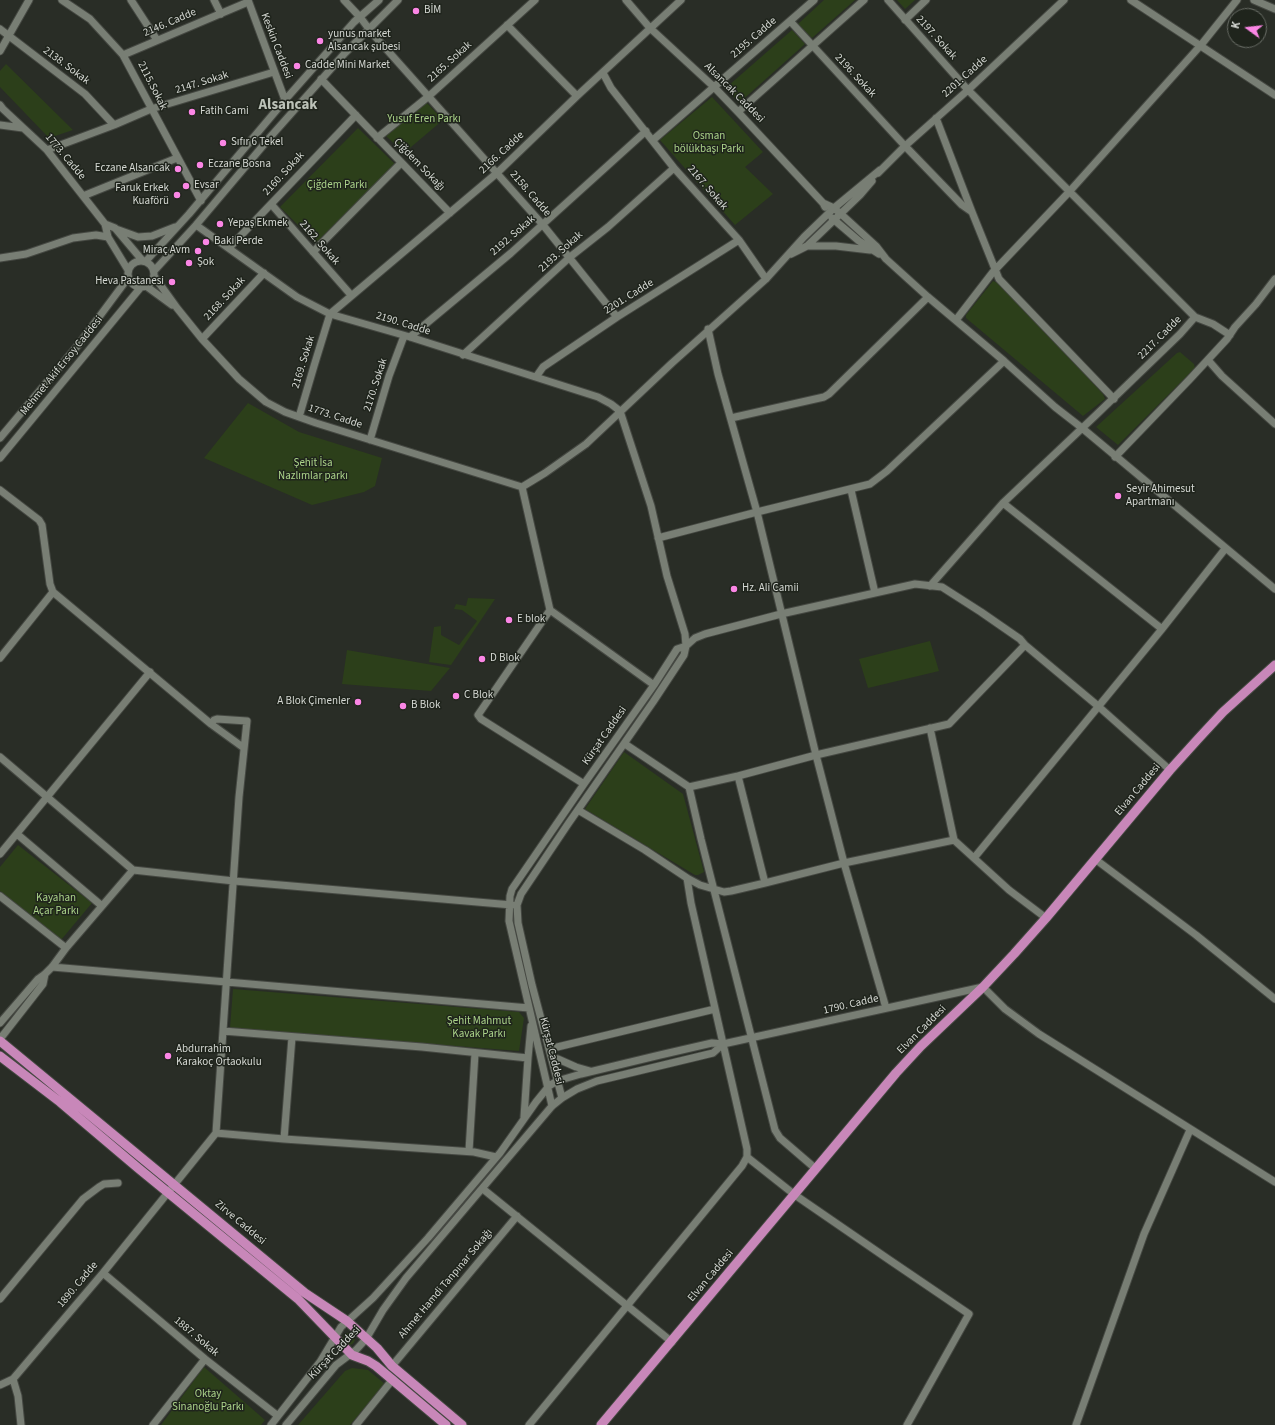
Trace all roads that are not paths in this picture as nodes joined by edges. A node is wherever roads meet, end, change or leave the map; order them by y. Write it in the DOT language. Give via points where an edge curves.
graph roads {
  1 [pos="28,0"];
  2 [pos="62,0"];
  3 [pos="131,0"];
  4 [pos="214,0"];
  5 [pos="344,0"];
  6 [pos="379,0"];
  7 [pos="398,0"];
  8 [pos="535,0"];
  9 [pos="626,0"];
  10 [pos="680,0"];
  11 [pos="814,0"];
  12 [pos="864,0"];
  13 [pos="888,0"];
  14 [pos="926,0"];
  15 [pos="1064,0"];
  16 [pos="1131,0"];
  17 [pos="1237,0"];
  18 [pos="1254,0"];
  19 [pos="248,1"];
  20 [pos="1275,9"];
  21 [pos="221,14"];
  22 [pos="360,17"];
  23 [pos="905,20"];
  24 [pos="790,21"];
  25 [pos="507,25"];
  26 [pos="650,28"];
  27 [pos="0,29"];
  28 [pos="368,29"];
  29 [pos="9,37"];
  30 [pos="157,40"];
  31 [pos="1201,45"];
  32 [pos="812,46"];
  33 [pos="0,51"];
  34 [pos="123,55"];
  35 [pos="274,72"];
  36 [pos="603,73"];
  37 [pos="321,79"];
  38 [pos="714,87"];
  39 [pos="968,90"];
  40 [pos="1275,95"];
  41 [pos="429,96"];
  42 [pos="577,96"];
  43 [pos="285,100"];
  44 [pos="1,107"];
  45 [pos="151,109"];
  46 [pos="738,112"];
  47 [pos="356,115"];
  48 [pos="936,118"];
  49 [pos="0,125"];
  50 [pos="114,125"];
  51 [pos="24,128"];
  52 [pos="646,131"];
  53 [pos="377,138"];
  54 [pos="652,140"];
  55 [pos="905,146"];
  56 [pos="47,150"];
  57 [pos="177,158"];
  58 [pos="401,162"];
  59 [pos="674,168"];
  60 [pos="880,170"];
  61 [pos="497,173"];
  62 [pos="1069,192"];
  63 [pos="83,196"];
  64 [pos="201,201"];
  65 [pos="824,203"];
  66 [pos="271,204"];
  67 [pos="834,208"];
  68 [pos="972,212"];
  69 [pos="450,213"];
  70 [pos="828,214"];
  71 [pos="841,214"];
  72 [pos="834,220"];
  73 [pos="105,224"];
  74 [pos="196,224"];
  75 [pos="542,225"];
  76 [pos="179,226"];
  77 [pos="115,228"];
  78 [pos="108,237"];
  79 [pos="739,240"];
  80 [pos="807,246"];
  81 [pos="229,248"];
  82 [pos="872,250"];
  83 [pos="313,252"];
  84 [pos="570,257"];
  85 [pos="787,257"];
  86 [pos="0,258"];
  87 [pos="886,258"];
  88 [pos="144,261"];
  89 [pos="128,270"];
  90 [pos="995,270"];
  91 [pos="264,273"];
  92 [pos="154,274"];
  93 [pos="128,278"];
  94 [pos="766,279"];
  95 [pos="1275,279"];
  96 [pos="144,286"];
  97 [pos="351,296"];
  98 [pos="928,297"];
  99 [pos="177,308"];
  100 [pos="330,314"];
  101 [pos="617,317"];
  102 [pos="1195,317"];
  103 [pos="956,320"];
  104 [pos="708,329"];
  105 [pos="1230,335"];
  106 [pos="407,336"];
  107 [pos="202,339"];
  108 [pos="464,355"];
  109 [pos="1208,360"];
  110 [pos="1004,361"];
  111 [pos="536,377"];
  112 [pos="1114,399"];
  113 [pos="620,411"];
  114 [pos="299,417"];
  115 [pos="731,418"];
  116 [pos="1275,424"];
  117 [pos="1082,428"];
  118 [pos="0,438"];
  119 [pos="370,440"];
  120 [pos="1115,456"];
  121 [pos="0,458"];
  122 [pos="522,487"];
  123 [pos="0,490"];
  124 [pos="851,490"];
  125 [pos="1003,503"];
  126 [pos="757,512"];
  127 [pos="658,538"];
  128 [pos="1225,549"];
  129 [pos="930,586"];
  130 [pos="1275,589"];
  131 [pos="53,592"];
  132 [pos="875,593"];
  133 [pos="550,610"];
  134 [pos="781,614"];
  135 [pos="1162,629"];
  136 [pos="1025,645"];
  137 [pos="686,646"];
  138 [pos="0,658"];
  139 [pos="1275,665"];
  140 [pos="150,672"];
  141 [pos="654,685"];
  142 [pos="1098,706"];
  143 [pos="212,724"];
  144 [pos="930,728"];
  145 [pos="624,744"];
  146 [pos="244,748"];
  147 [pos="816,755"];
  148 [pos="0,757"];
  149 [pos="1170,770"];
  150 [pos="738,776"];
  151 [pos="584,784"];
  152 [pos="689,787"];
  153 [pos="47,797"];
  154 [pos="578,810"];
  155 [pos="17,834"];
  156 [pos="954,840"];
  157 [pos="0,854"];
  158 [pos="974,858"];
  159 [pos="1095,859"];
  160 [pos="844,863"];
  161 [pos="133,870"];
  162 [pos="687,878"];
  163 [pos="234,881"];
  164 [pos="765,884"];
  165 [pos="714,889"];
  166 [pos="0,896"];
  167 [pos="513,905"];
  168 [pos="102,906"];
  169 [pos="1046,918"];
  170 [pos="66,948"];
  171 [pos="52,967"];
  172 [pos="45,974"];
  173 [pos="226,982"];
  174 [pos="983,987"];
  175 [pos="1275,1000"];
  176 [pos="528,1008"];
  177 [pos="886,1008"];
  178 [pos="715,1009"];
  179 [pos="532,1022"];
  180 [pos="0,1023"];
  181 [pos="223,1031"];
  182 [pos="292,1037"];
  183 [pos="751,1038"];
  184 [pos="0,1040"];
  185 [pos="723,1044"];
  186 [pos="549,1049"];
  187 [pos="475,1053"];
  188 [pos="0,1056"];
  189 [pos="528,1058"];
  190 [pos="552,1058"];
  191 [pos="592,1071"];
  192 [pos="557,1081"];
  193 [pos="548,1086"];
  194 [pos="562,1098"];
  195 [pos="552,1106"];
  196 [pos="524,1119"];
  197 [pos="1190,1130"];
  198 [pos="216,1133"];
  199 [pos="284,1139"];
  200 [pos="469,1152"];
  201 [pos="496,1157"];
  202 [pos="747,1157"];
  203 [pos="816,1169"];
  204 [pos="1275,1182"];
  205 [pos="118,1183"];
  206 [pos="174,1184"];
  207 [pos="483,1189"];
  208 [pos="167,1192"];
  209 [pos="795,1195"];
  210 [pos="517,1216"];
  211 [pos="103,1272"];
  212 [pos="0,1299"];
  213 [pos="627,1306"];
  214 [pos="347,1321"];
  215 [pos="334,1337"];
  216 [pos="366,1339"];
  217 [pos="672,1342"];
  218 [pos="351,1354"];
  219 [pos="205,1359"];
  220 [pos="392,1366"];
  221 [pos="13,1379"];
  222 [pos="393,1379"];
  223 [pos="0,1385"];
  224 [pos="278,1416"];
  225 [pos="22,1425"];
  226 [pos="153,1425"];
  227 [pos="271,1425"];
  228 [pos="286,1425"];
  229 [pos="356,1425"];
  230 [pos="446,1425"];
  231 [pos="462,1425"];
  232 [pos="530,1425"];
  233 [pos="601,1425"];
  234 [pos="907,1425"];
  235 [pos="1076,1425"];
  1 -- 29 [label="street"];
  2 -- 34 [label="street, 2115.Sokak" via="90,19"];
  3 -- 30 [label="street"];
  4 -- 21 [label="street"];
  5 -- 22 [label="street, 2158. Cadde"];
  6 -- 22 [label="street"];
  7 -- 28 [label="street"];
  8 -- 25 [label="street, 2165. Sokak"];
  9 -- 26 [label="street, Alsancak Caddesi"];
  10 -- 26 [label="street, 2166. Cadde"];
  11 -- 24 [label="street, 2195. Cadde"];
  12 -- 32 [label="street"];
  13 -- 23 [label="street, 2197. Sokak"];
  14 -- 23 [label="street"];
  15 -- 39 [label="street, 2201. Cadde"];
  16 -- 31 [label="street"];
  17 -- 31 [label="street"];
  18 -- 20 [label="street"];
  19 -- 21 [label="street, 2146. Cadde"];
  19 -- 35 [label="street, Keskin Caddesi"];
  21 -- 30 [label="street, 2146. Cadde"];
  22 -- 28 [label="street, 2158. Cadde"];
  22 -- 43 [label="street"];
  23 -- 39 [label="street, 2197. Sokak"];
  24 -- 32 [label="street, 2196. Sokak"];
  24 -- 38 [label="street, 2195. Cadde"];
  25 -- 41 [label="street, 2165. Sokak"];
  25 -- 42 [label="street"];
  26 -- 36 [label="street, 2166. Cadde"];
  26 -- 38 [label="street, Alsancak Caddesi"];
  27 -- 29 [label="street, 2138. Sokak"];
  28 -- 37 [label="street"];
  28 -- 41 [label="street, 2158. Cadde"];
  29 -- 33 [label="street"];
  29 -- 50 [label="street, 2138. Sokak" via="85,94"];
  30 -- 34 [label="street, 2146. Cadde"];
  31 -- 40 [label="street"];
  31 -- 62 [label="street"];
  32 -- 46 [label="street"];
  32 -- 55 [label="street, 2196. Sokak"];
  34 -- 45 [label="street, 2115.Sokak"];
  35 -- 43 [label="street, Keskin Caddesi"];
  35 -- 45 [label="street, 2147. Sokak"];
  36 -- 42 [label="street, 2166. Cadde"];
  36 -- 52 [label="street, 2167. Sokak" via="611,88"];
  37 -- 47 [label="street, Çiğdem Sokağı"];
  37 -- 74 [label="street"];
  38 -- 46 [label="street, Alsancak Caddesi"];
  38 -- 54 [label="street, 2195. Cadde"];
  39 -- 48 [label="street, 2201. Cadde"];
  39 -- 62 [label="street, 2217. Cadde"];
  41 -- 53 [label="street, 2165. Sokak"];
  41 -- 61 [label="street, 2158. Cadde"];
  42 -- 61 [label="street, 2166. Cadde"];
  43 -- 64 [label="street"];
  44 -- 51 [label="street, 1773. Cadde"];
  45 -- 50 [label="street, 2147. Sokak"];
  45 -- 57 [label="street, 2115.Sokak"];
  46 -- 65 [label="street, Alsancak Caddesi"];
  47 -- 53 [label="street, Çiğdem Sokağı"];
  47 -- 66 [label="street, 2160. Sokak"];
  48 -- 55 [label="street, 2201. Cadde"];
  48 -- 68 [label="street"];
  49 -- 51 [label="street"];
  50 -- 56 [label="street, 2147. Sokak"];
  51 -- 56 [label="street, 1773. Cadde"];
  52 -- 54 [label="street, 2167. Sokak"];
  52 -- 75 [label="street, 2192. Sokak"];
  53 -- 58 [label="street, Çiğdem Sokağı"];
  54 -- 59 [label="street, 2167. Sokak"];
  55 -- 60 [label="street, 2201. Cadde"];
  55 -- 68 [label="street, 2196. Sokak" via="962,205"];
  56 -- 63 [label="street, 1773. Cadde"];
  57 -- 63 [label="street"];
  57 -- 64 [label="street, 2115.Sokak"];
  58 -- 69 [label="street, Çiğdem Sokağı"];
  58 -- 83 [label="street"];
  59 -- 79 [label="street, 2167. Sokak"];
  59 -- 84 [label="street, 2193. Sokak"];
  60 -- 67 [label="street, 2201. Cadde"];
  60 -- 71 [label="street, 2201. Cadde"];
  61 -- 69 [label="street, 2166. Cadde"];
  61 -- 75 [label="street, 2158. Cadde"];
  62 -- 90 [label="street"];
  62 -- 102 [label="street, 2217. Cadde"];
  63 -- 73 [label="street, 1773. Cadde"];
  64 -- 76 [label="street"];
  65 -- 67 [label="street"];
  65 -- 70 [label="street"];
  66 -- 81 [label="street, 2160. Sokak"];
  66 -- 83 [label="street, 2162. Sokak"];
  67 -- 70 [label="street, 2201. Cadde"];
  67 -- 71 [label="street"];
  68 -- 90 [label="street"];
  69 -- 97 [label="street, 2166. Cadde"];
  70 -- 72 [label="street"];
  70 -- 85 [label="street, 2201. Cadde"];
  71 -- 72 [label="street, 2201. Cadde"];
  71 -- 87 [label="street"];
  72 -- 80 [label="street, 2201. Cadde"];
  72 -- 82 [label="street"];
  73 -- 77 [label="street"];
  73 -- 78 [label="street, 1773. Cadde"];
  74 -- 81 [label="street, 2190. Cadde"];
  74 -- 92 [label="street"];
  75 -- 84 [label="street, 2158. Cadde"];
  75 -- 106 [label="street, 2192. Sokak"];
  76 -- 77 [label="street" via="152,236 126,234"];
  76 -- 88 [label="street"];
  77 -- 88 [label="street"];
  78 -- 86 [label="street" via="96,235 73,238 26,254"];
  78 -- 89 [label="street, 1773. Cadde"];
  79 -- 94 [label="street, 2167. Sokak"];
  79 -- 101 [label="street, 2201. Cadde"];
  80 -- 82 [label="street"];
  80 -- 85 [label="street, 2201. Cadde"];
  81 -- 91 [label="street, 2190. Cadde"];
  82 -- 87 [label="street"];
  83 -- 97 [label="street, 2162. Sokak"];
  84 -- 101 [label="street, 2158. Cadde"];
  84 -- 108 [label="street, 2193. Sokak"];
  85 -- 94 [label="street, 2201. Cadde"];
  87 -- 98 [label="street"];
  88 -- 89 [label="street" via="133,263"];
  88 -- 92 [label="street" via="153,267"];
  89 -- 93 [label="street"];
  90 -- 103 [label="street"];
  90 -- 112 [label="street" via="1004,285"];
  91 -- 100 [label="street, 2190. Cadde" via="297,297"];
  91 -- 107 [label="street, 2168. Sokak"];
  92 -- 96 [label="street" via="152,280"];
  92 -- 99 [label="street"];
  93 -- 96 [label="street" via="134,285"];
  93 -- 118 [label="street, Mehmet Akif Ersoy Caddesi" via="78,344"];
  94 -- 104 [label="street, 2201. Cadde"];
  95 -- 105 [label="street"];
  96 -- 99 [label="street"];
  96 -- 121 [label="street, Mehmet Akif Ersoy Caddesi"];
  97 -- 100 [label="street, 2166. Cadde"];
  98 -- 103 [label="street"];
  98 -- 115 [label="street" via="829,394"];
  99 -- 107 [label="street, 1773. Cadde"];
  100 -- 106 [label="street, 2190. Cadde"];
  100 -- 114 [label="street, 2169. Sokak"];
  101 -- 111 [label="street, 2201. Cadde" via="543,367"];
  102 -- 105 [label="street" via="1213,324"];
  102 -- 112 [label="street, 2217. Cadde"];
  103 -- 110 [label="street"];
  104 -- 113 [label="street, 2201. Cadde"];
  104 -- 115 [label="street"];
  105 -- 109 [label="street"];
  106 -- 108 [label="street, 2190. Cadde"];
  106 -- 119 [label="street, 2170. Sokak" via="389,376"];
  107 -- 114 [label="street, 1773. Cadde" via="238,379 266,402"];
  108 -- 111 [label="street, 2190. Cadde"];
  109 -- 116 [label="street"];
  109 -- 120 [label="street"];
  110 -- 117 [label="street"];
  110 -- 124 [label="street" via="878,479"];
  111 -- 113 [label="street, 2190. Cadde" via="598,397"];
  112 -- 117 [label="street, 2217. Cadde"];
  113 -- 122 [label="street, 2201. Cadde" via="586,444"];
  113 -- 127 [label="street" via="647,494"];
  114 -- 119 [label="street, 1773. Cadde"];
  115 -- 126 [label="street"];
  117 -- 120 [label="street"];
  117 -- 125 [label="street, 2217. Cadde"];
  119 -- 122 [label="street, 1773. Cadde"];
  120 -- 128 [label="street"];
  122 -- 133 [label="street"];
  123 -- 131 [label="street" via="42,524"];
  124 -- 126 [label="street"];
  124 -- 132 [label="street"];
  125 -- 129 [label="street, 2217. Cadde"];
  125 -- 135 [label="street"];
  126 -- 127 [label="street"];
  126 -- 134 [label="street"];
  127 -- 137 [label="street" via="685,634"];
  128 -- 130 [label="street"];
  128 -- 135 [label="street"];
  129 -- 132 [label="street" via="915,584"];
  129 -- 136 [label="street" via="942,587 1020,639"];
  131 -- 138 [label="street"];
  131 -- 140 [label="street"];
  132 -- 134 [label="street"];
  133 -- 141 [label="street"];
  133 -- 151 [label="street" via="478,715"];
  134 -- 137 [label="street" via="705,634"];
  134 -- 147 [label="street"];
  135 -- 142 [label="street"];
  136 -- 142 [label="street"];
  136 -- 144 [label="street" via="949,724"];
  137 -- 141 [label="street, Kürşat Caddesi" via="677,649"];
  137 -- 145 [label="street, Kürşat Caddesi" via="684,655"];
  139 -- 149 [label="main road, Elvan Caddesi" via="1223,712"];
  140 -- 143 [label="street"];
  140 -- 153 [label="street"];
  141 -- 151 [label="street, Kürşat Caddesi"];
  142 -- 149 [label="street"];
  142 -- 158 [label="street"];
  143 -- 146 [label="street"];
  143 -- 146 [label="street" via="217,719 247,721"];
  144 -- 147 [label="street"];
  144 -- 156 [label="street"];
  145 -- 152 [label="street"];
  145 -- 154 [label="street, Kürşat Caddesi"];
  146 -- 163 [label="street"];
  147 -- 150 [label="street"];
  147 -- 160 [label="street"];
  148 -- 153 [label="street"];
  149 -- 159 [label="main road, Elvan Caddesi"];
  150 -- 152 [label="street"];
  150 -- 164 [label="street"];
  151 -- 167 [label="street, Kürşat Caddesi" via="512,889"];
  152 -- 165 [label="street"];
  153 -- 155 [label="street"];
  153 -- 161 [label="street"];
  154 -- 162 [label="street"];
  154 -- 167 [label="street, Kürşat Caddesi"];
  155 -- 157 [label="street"];
  155 -- 168 [label="street"];
  156 -- 158 [label="street"];
  156 -- 160 [label="street"];
  158 -- 169 [label="street" via="1009,890"];
  159 -- 169 [label="main road, Elvan Caddesi"];
  159 -- 175 [label="street" via="1196,935"];
  160 -- 164 [label="street"];
  160 -- 177 [label="street"];
  161 -- 163 [label="street"];
  161 -- 168 [label="street"];
  162 -- 165 [label="street"];
  162 -- 178 [label="street"];
  163 -- 167 [label="street"];
  163 -- 173 [label="street"];
  164 -- 165 [label="street" via="724,892"];
  165 -- 183 [label="street"];
  166 -- 170 [label="street"];
  167 -- 176 [label="street, Kürşat Caddesi" via="509,921"];
  167 -- 186 [label="street, Kürşat Caddesi"];
  168 -- 170 [label="street"];
  169 -- 174 [label="main road, Elvan Caddesi"];
  170 -- 171 [label="street"];
  171 -- 172 [label="street"];
  171 -- 173 [label="street"];
  172 -- 180 [label="street"];
  172 -- 184 [label="street" via="43,984"];
  173 -- 176 [label="street"];
  173 -- 181 [label="street"];
  174 -- 177 [label="street, 1790. Cadde"];
  174 -- 197 [label="street" via="1005,1009 1039,1034"];
  174 -- 203 [label="main road, Elvan Caddesi" via="921,1046"];
  176 -- 179 [label="street, Kürşat Caddesi"];
  177 -- 183 [label="street, 1790. Cadde"];
  178 -- 185 [label="street"];
  178 -- 186 [label="street"];
  179 -- 189 [label="street"];
  179 -- 193 [label="street, Kürşat Caddesi"];
  181 -- 182 [label="street"];
  181 -- 198 [label="street"];
  182 -- 187 [label="street"];
  182 -- 199 [label="street"];
  183 -- 185 [label="street, 1790. Cadde"];
  183 -- 203 [label="street" via="777,1135"];
  184 -- 206 [label="main road, Zirve Caddesi"];
  185 -- 191 [label="street, 1790. Cadde" via="712,1043"];
  185 -- 194 [label="street, 1790. Cadde" via="713,1053 597,1081"];
  185 -- 202 [label="street"];
  186 -- 190 [label="street, Kürşat Caddesi"];
  187 -- 189 [label="street"];
  187 -- 200 [label="street"];
  188 -- 208 [label="main road, Zirve Caddesi" via="60,1102"];
  189 -- 196 [label="street"];
  190 -- 191 [label="street"];
  190 -- 192 [label="street, Kürşat Caddesi"];
  191 -- 192 [label="street, 1790. Cadde"];
  192 -- 193 [label="street, 1790. Cadde"];
  192 -- 194 [label="street, Kürşat Caddesi"];
  193 -- 195 [label="street, Kürşat Caddesi"];
  193 -- 196 [label="street, 1790. Cadde"];
  194 -- 195 [label="street, 1790. Cadde"];
  195 -- 207 [label="street, Kürşat Caddesi"];
  196 -- 201 [label="street, Kürşat Caddesi"];
  197 -- 204 [label="street"];
  197 -- 235 [label="street" via="1144,1234"];
  198 -- 199 [label="street"];
  198 -- 206 [label="street, 1890. Cadde"];
  199 -- 200 [label="street"];
  200 -- 201 [label="street"];
  201 -- 214 [label="street, Kürşat Caddesi" via="374,1298"];
  202 -- 209 [label="street"];
  202 -- 213 [label="street"];
  203 -- 209 [label="main road, Elvan Caddesi"];
  205 -- 212 [label="street" via="104,1184 83,1199"];
  206 -- 208 [label="street, 1890. Cadde"];
  206 -- 214 [label="main road, Zirve Caddesi" via="305,1293"];
  207 -- 210 [label="street"];
  207 -- 216 [label="street, Kürşat Caddesi" via="406,1278"];
  208 -- 211 [label="street, 1890. Cadde"];
  208 -- 215 [label="main road, Zirve Caddesi" via="298,1299"];
  209 -- 217 [label="main road, Elvan Caddesi"];
  209 -- 234 [label="street" via="969,1314"];
  210 -- 213 [label="street"];
  210 -- 220 [label="street, Ahmet Hamdi Tanpınar Sokağı"];
  211 -- 219 [label="street, 1887. Sokak"];
  211 -- 221 [label="street, 1890. Cadde"];
  213 -- 217 [label="street"];
  213 -- 232 [label="street"];
  214 -- 215 [label="street, Kürşat Caddesi"];
  214 -- 216 [label="main road, Zirve Caddesi"];
  215 -- 218 [label="main road, Zirve Caddesi"];
  215 -- 224 [label="street, Kürşat Caddesi" via="320,1362"];
  216 -- 218 [label="street, Kürşat Caddesi"];
  216 -- 220 [label="main road, Zirve Caddesi"];
  217 -- 233 [label="main road, Elvan Caddesi"];
  218 -- 222 [label="main road, Zirve Caddesi" via="368,1361"];
  218 -- 228 [label="street, Kürşat Caddesi" via="336,1365"];
  219 -- 224 [label="street, 1887. Sokak"];
  219 -- 226 [label="street"];
  220 -- 231 [label="main road, Zirve Caddesi"];
  221 -- 223 [label="street, 1890. Cadde"];
  221 -- 225 [label="street"];
  222 -- 229 [label="street"];
  222 -- 230 [label="main road, Zirve Caddesi"];
  224 -- 227 [label="street, Kürşat Caddesi"];
}
